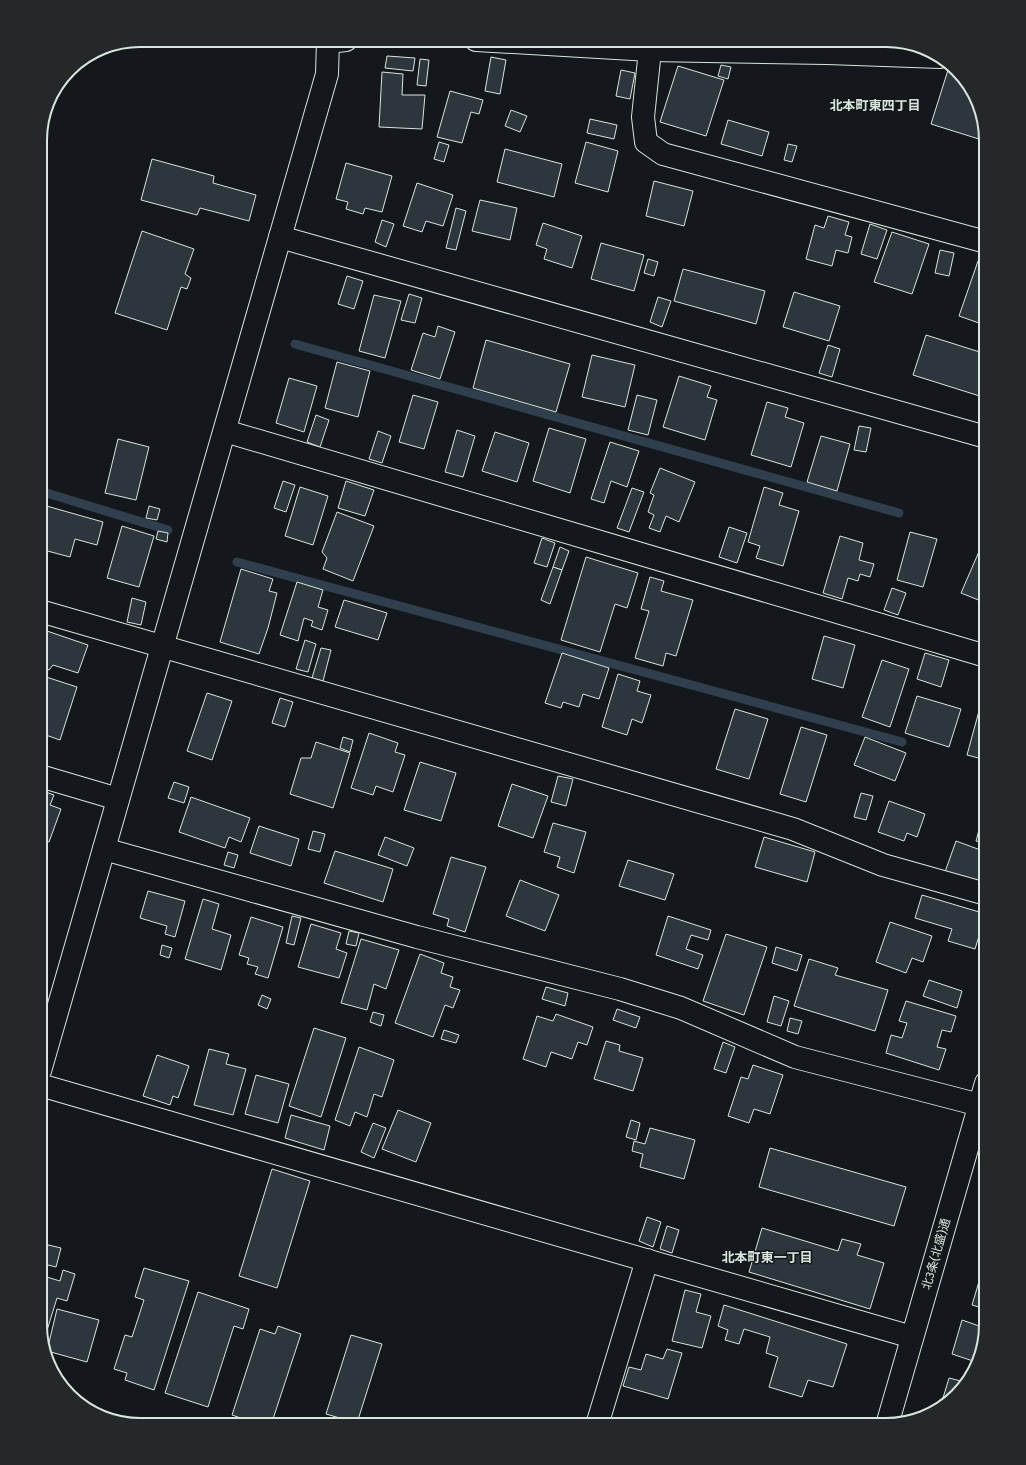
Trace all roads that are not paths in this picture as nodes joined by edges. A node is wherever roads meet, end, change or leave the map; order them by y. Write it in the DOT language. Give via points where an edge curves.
graph roads {
  1 [pos="333,47"];
  2 [pos="598,47"];
  3 [pos="650,50"];
  4 [pos="927,57"];
  5 [pos="280,237"];
  6 [pos="979,240"];
  7 [pos="225,431"];
  8 [pos="979,435"];
  9 [pos="47,612"];
  10 [pos="163,646"];
  11 [pos="979,654"];
  12 [pos="47,778"];
  13 [pos="118,799"];
  14 [pos="104,849"];
  15 [pos="979,892"];
  16 [pos="47,1047"];
  17 [pos="47,1087"];
  18 [pos="979,1105"];
  19 [pos="979,1108"];
  20 [pos="648,1260"];
  21 [pos="912,1337"];
  22 [pos="599,1418"];
  23 [pos="889,1418"];
  1 -- 5 [label="street"];
  2 -- 3 [label="street"];
  3 -- 4 [label="street"];
  3 -- 6 [label="street" via="643,117 646,142 662,154"];
  5 -- 7 [label="street"];
  5 -- 8 [label="street"];
  7 -- 10 [label="street"];
  7 -- 11 [label="street"];
  9 -- 10 [label="street"];
  10 -- 13 [label="street"];
  10 -- 15 [label="street" via="786,827 883,865"];
  12 -- 13 [label="street"];
  13 -- 14 [label="street"];
  14 -- 16 [label="street"];
  14 -- 18 [label="street" via="417,937 620,989 682,1008 795,1057"];
  17 -- 20 [label="street"];
  19 -- 21 [label="street, 北3条(北盛)通"];
  20 -- 21 [label="street"];
  20 -- 22 [label="street"];
  21 -- 23 [label="street, 北3条(北盛)通"];
}
